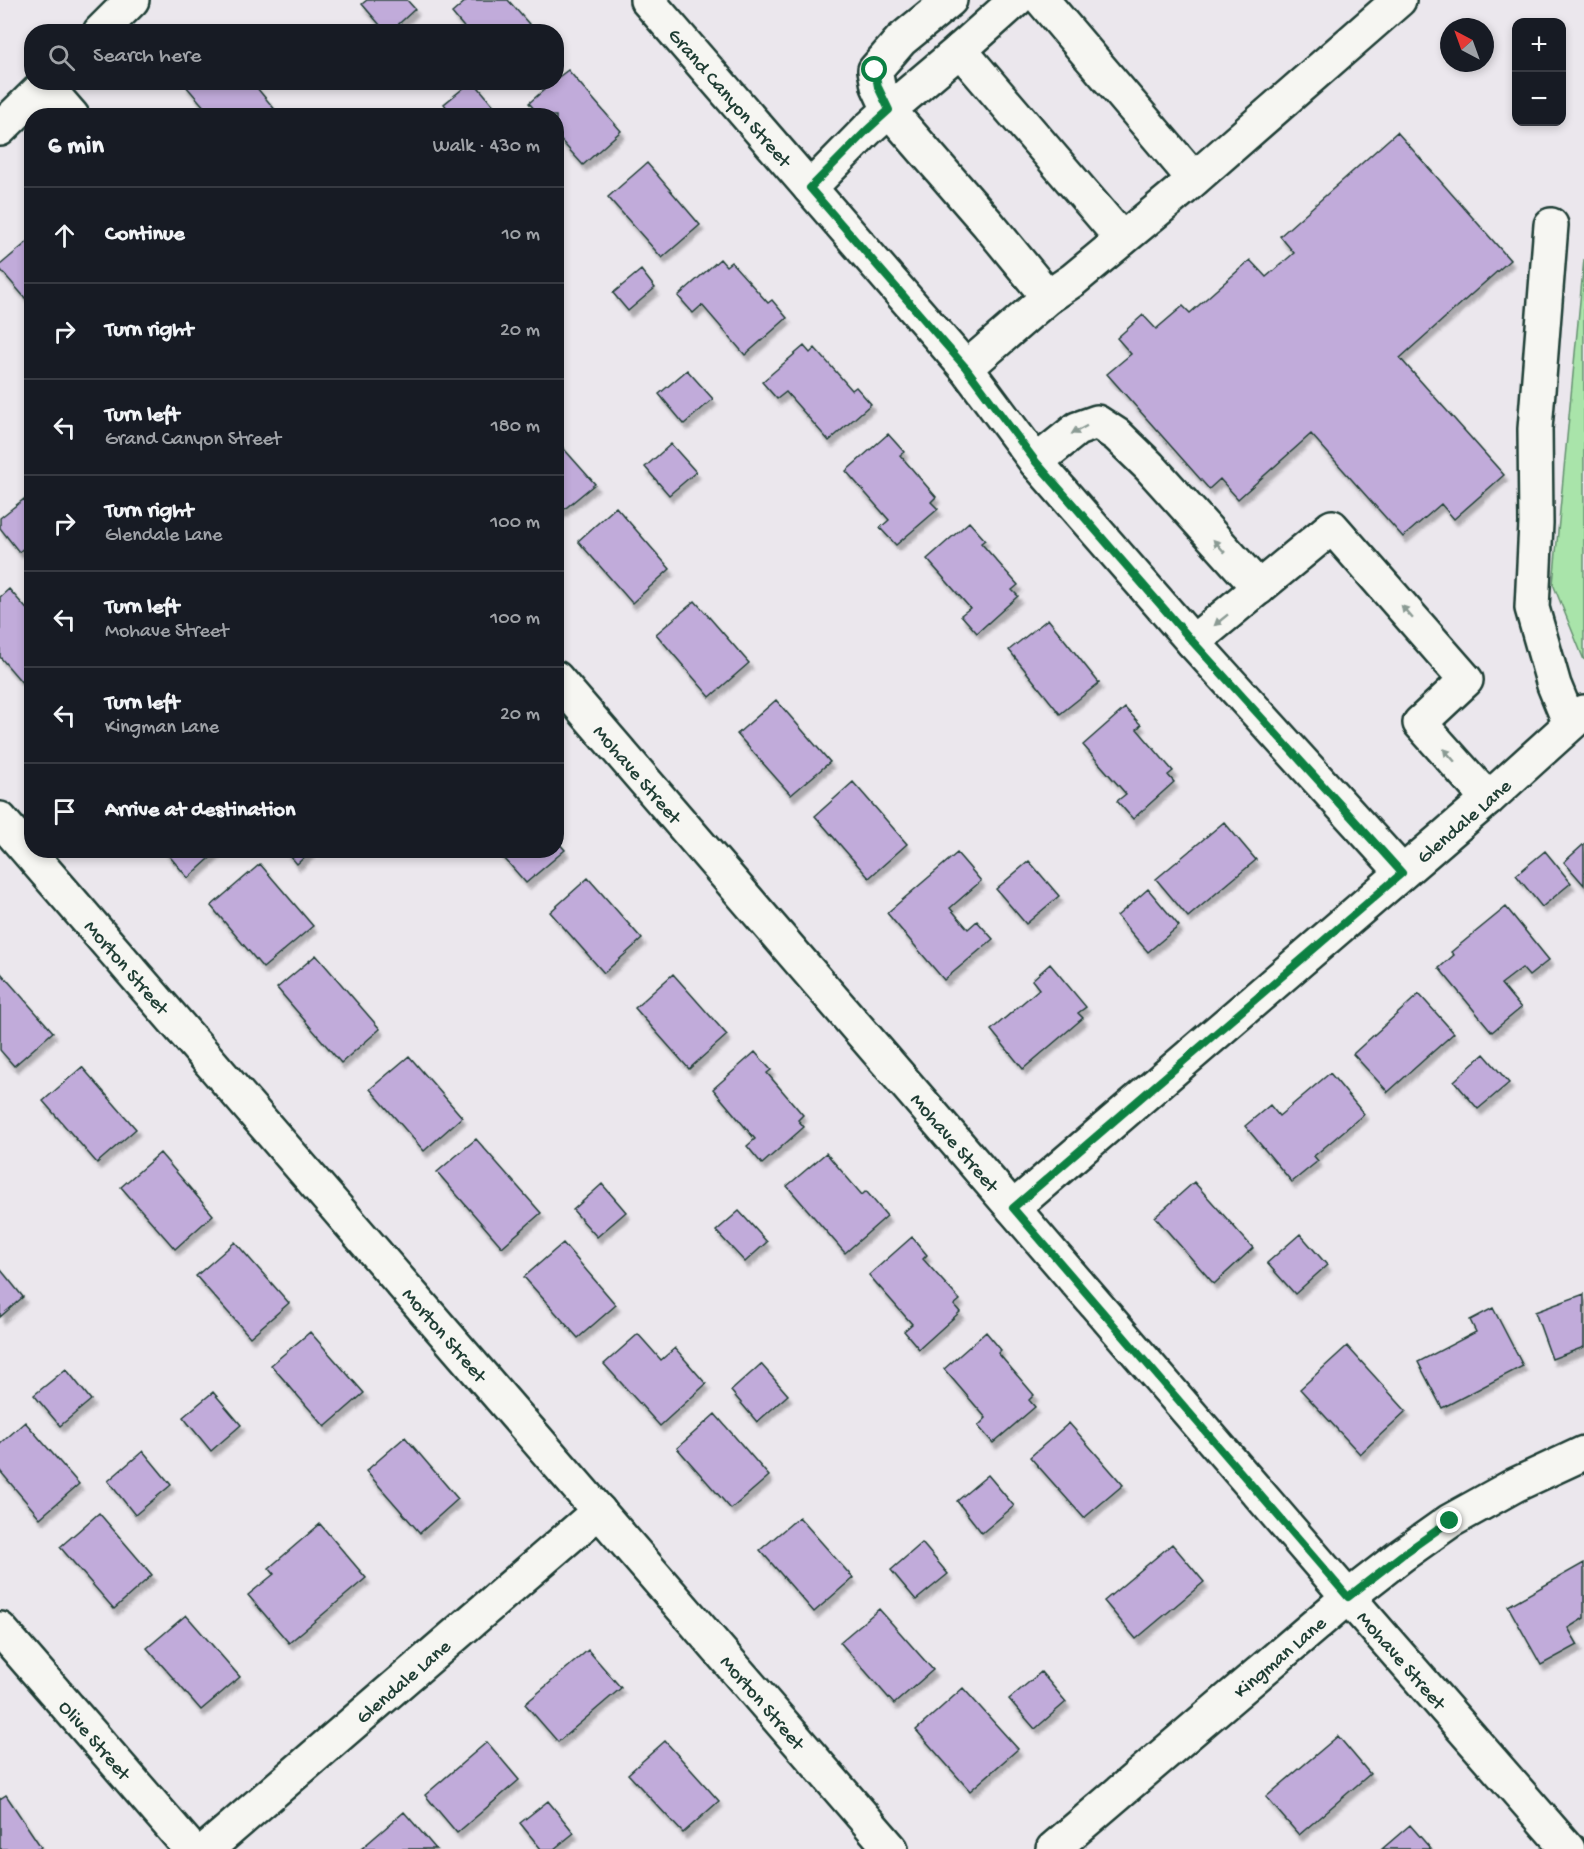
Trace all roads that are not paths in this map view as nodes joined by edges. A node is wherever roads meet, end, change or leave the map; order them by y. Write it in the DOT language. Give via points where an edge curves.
graph roads {
  1 [pos="132,0"];
  2 [pos="646,0"];
  3 [pos="950,0"];
  4 [pos="1016,0"];
  5 [pos="1042,0"];
  6 [pos="1399,0"];
  7 [pos="108,24"];
  8 [pos="960,50"];
  9 [pos="40,90"];
  10 [pos="51,90"];
  11 [pos="66,108"];
  12 [pos="889,110"];
  13 [pos="0,129"];
  14 [pos="1194,179"];
  15 [pos="810,188"];
  16 [pos="1551,225"];
  17 [pos="1122,239"];
  18 [pos="1048,297"];
  19 [pos="966,368"];
  20 [pos="1036,462"];
  21 [pos="1259,588"];
  22 [pos="1193,642"];
  23 [pos="564,687"];
  24 [pos="1577,718"];
  25 [pos="1488,799"];
  26 [pos="0,819"];
  27 [pos="24,847"];
  28 [pos="34,858"];
  29 [pos="1402,873"];
  30 [pos="1013,1208"];
  31 [pos="1584,1453"];
  32 [pos="599,1511"];
  33 [pos="1348,1597"];
  34 [pos="0,1629"];
  35 [pos="191,1849"];
  36 [pos="207,1849"];
  37 [pos="891,1849"];
  38 [pos="1053,1849"];
  39 [pos="1568,1849"];
  1 -- 7 [label="street"];
  2 -- 15 [label="street, Grand Canyon Street"];
  3 -- 12 [label="street" via="901,40 875,70"];
  4 -- 8 [label="street"];
  5 -- 14 [label="street"];
  6 -- 14 [label="street"];
  8 -- 12 [label="street"];
  8 -- 17 [label="street"];
  9 -- 13 [label="street"];
  10 -- 11 [label="street"];
  12 -- 15 [label="street"];
  12 -- 18 [label="street"];
  14 -- 17 [label="street"];
  15 -- 19 [label="street, Grand Canyon Street"];
  16 -- 24 [label="street" via="1535,429 1532,608 1554,685"];
  17 -- 18 [label="street"];
  18 -- 19 [label="street"];
  19 -- 20 [label="street, Grand Canyon Street"];
  21 -- 20 [label="street, one-way" via="1149,466 1097,422 1077,429"];
  20 -- 22 [label="street, Grand Canyon Street"];
  21 -- 22 [label="street, one-way"];
  25 -- 21 [label="street, one-way" via="1420,723 1466,680 1332,527"];
  22 -- 29 [label="street, Grand Canyon Street"];
  23 -- 30 [label="street, Mohave Street"];
  24 -- 25 [label="street, Glendale Lane"];
  25 -- 29 [label="street, Glendale Lane"];
  26 -- 27 [label="street, Morton Street"];
  28 -- 32 [label="street, Morton Street"];
  29 -- 30 [label="street, Glendale Lane"];
  30 -- 33 [label="street, Mohave Street"];
  31 -- 33 [label="street, Kingman Lane" via="1450,1521"];
  32 -- 36 [label="street, Glendale Lane"];
  32 -- 37 [label="street, Morton Street"];
  33 -- 38 [label="street, Kingman Lane"];
  33 -- 39 [label="street, Mohave Street"];
  34 -- 35 [label="street, Olive Street"];
}
